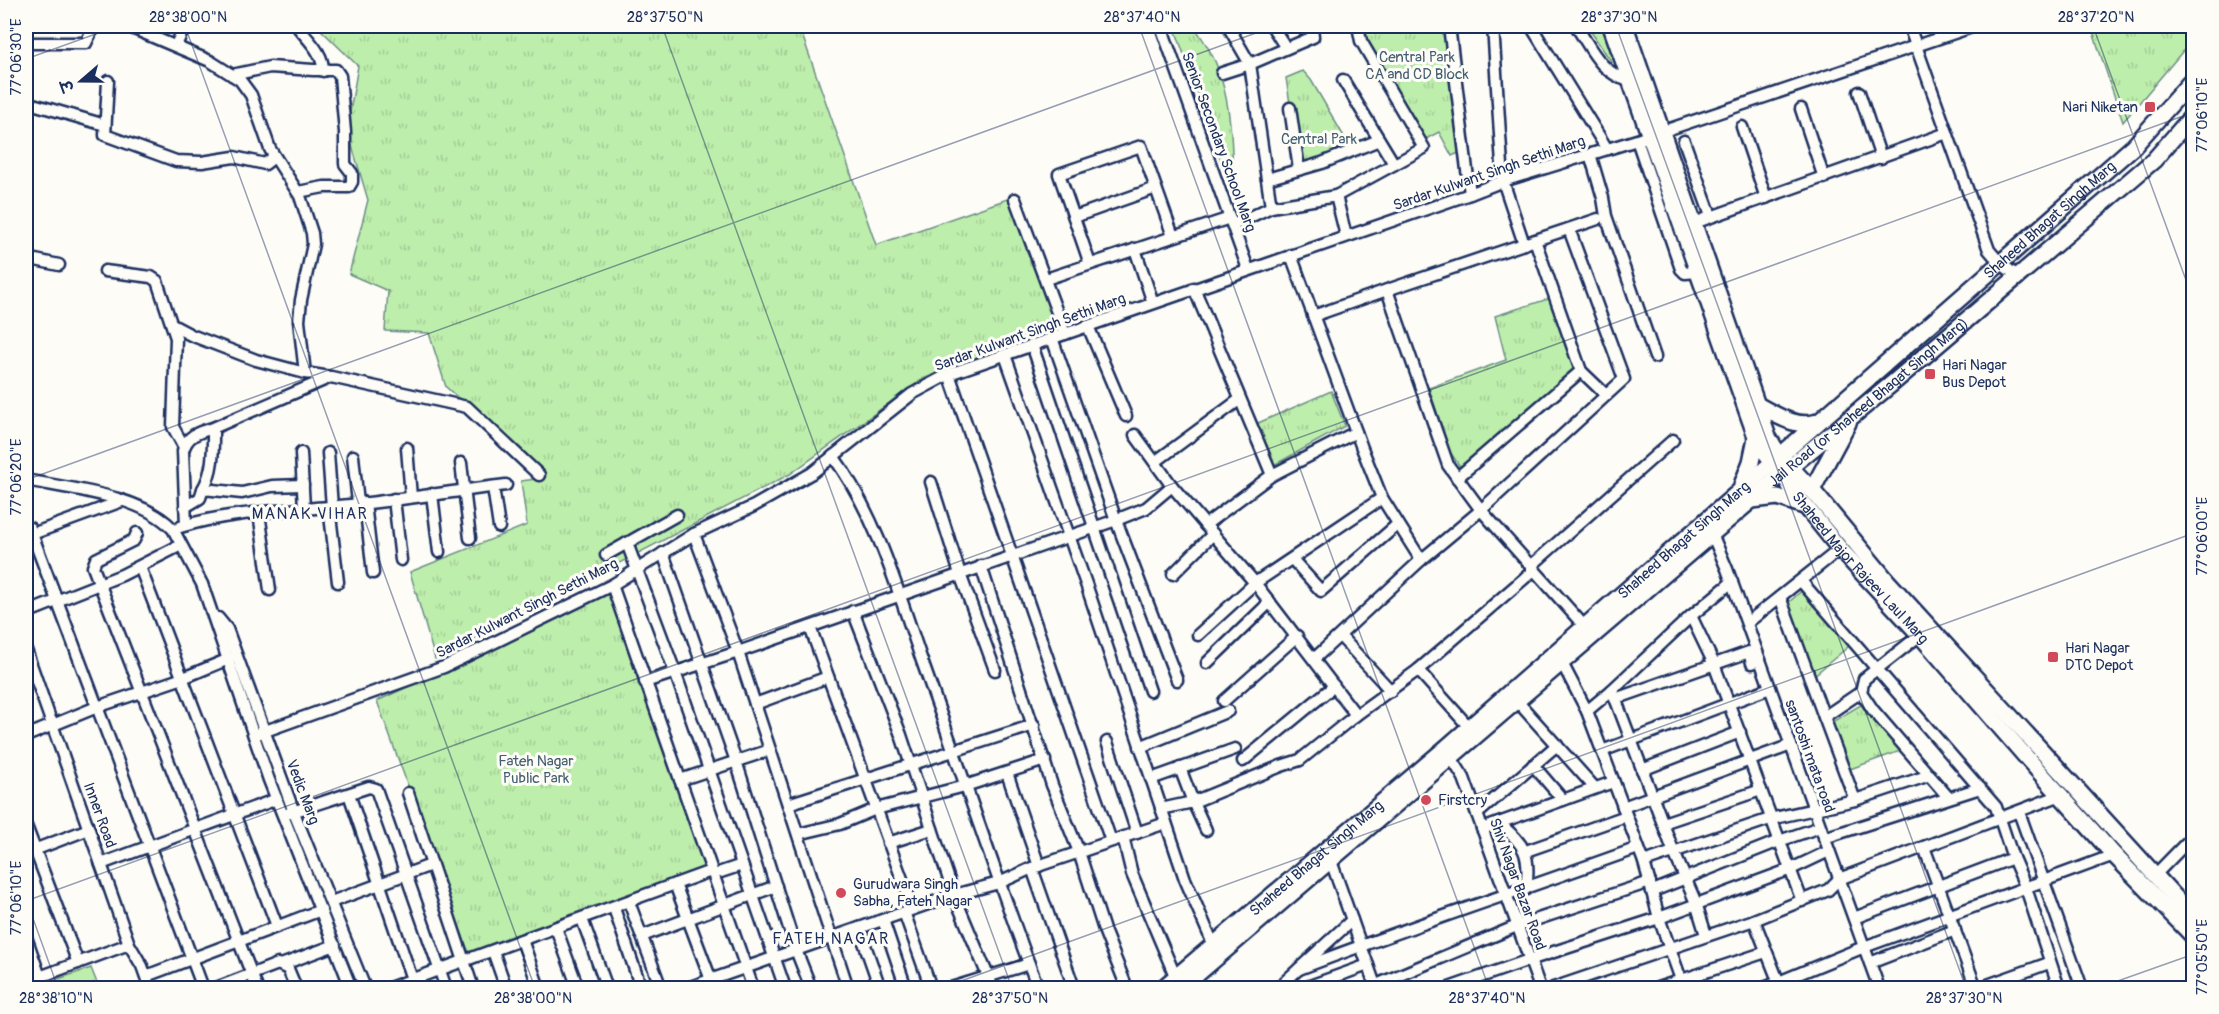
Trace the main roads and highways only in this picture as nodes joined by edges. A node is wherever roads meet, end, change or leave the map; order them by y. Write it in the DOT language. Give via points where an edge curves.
graph roads {
  1 [pos="1611,26"];
  2 [pos="1625,26"];
  3 [pos="2193,78"];
  4 [pos="2193,114"];
  5 [pos="1650,135"];
  6 [pos="1878,368"];
  7 [pos="1893,382"];
  8 [pos="1757,405"];
  9 [pos="1851,417"];
  10 [pos="1818,422"];
  11 [pos="1756,438"];
  12 [pos="1776,458"];
  13 [pos="1786,470"];
  14 [pos="1812,490"];
  15 [pos="1746,494"];
  16 [pos="1809,509"];
  17 [pos="1449,753"];
  18 [pos="2193,918"];
  19 [pos="2193,938"];
  20 [pos="1178,983"];
  21 [pos="1163,988"];
  1 -- 5 [label="main road, Shaheed Major Rajeev Laul Marg"];
  2 -- 5 [label="main road, Shaheed Major Rajeev Laul Marg"];
  3 -- 6 [label="main road, Shaheed Bhagat Singh Marg" via="2134,147"];
  4 -- 7 [label="main road, Jail Road (or Shaheed Bhagat Singh Marg)" via="2154,160"];
  5 -- 8 [label="main road, Shaheed Major Rajeev Laul Marg" via="1694,223"];
  5 -- 11 [label="main road, Shaheed Major Rajeev Laul Marg"];
  6 -- 7 [label="main road"];
  6 -- 10 [label="main road, Shaheed Bhagat Singh Marg"];
  7 -- 9 [label="main road, Jail Road (or Shaheed Bhagat Singh Marg)"];
  8 -- 10 [label="main road" via="1795,423"];
  8 -- 12 [label="main road, Shaheed Major Rajeev Laul Marg"];
  9 -- 13 [label="main road, Jail Road (or Shaheed Bhagat Singh Marg)"];
  9 -- 14 [label="main road"];
  10 -- 12 [label="main road, Shaheed Bhagat Singh Marg"];
  11 -- 12 [label="main road, Shaheed Major Rajeev Laul Marg"];
  11 -- 15 [label="main road"];
  12 -- 13 [label="main road, Shaheed Major Rajeev Laul Marg"];
  12 -- 15 [label="main road, Shaheed Bhagat Singh Marg"];
  13 -- 14 [label="main road, Shaheed Major Rajeev Laul Marg"];
  13 -- 15 [label="main road, Jail Road (or Shaheed Bhagat Singh Marg)"];
  13 -- 16 [label="main road, Shaheed Major Rajeev Laul Marg" via="1791,488"];
  14 -- 18 [label="main road, Shaheed Major Rajeev Laul Marg" via="1888,582"];
  15 -- 16 [label="main road" via="1778,497"];
  15 -- 17 [label="main road, Shaheed Bhagat Singh Marg" via="1469,728"];
  15 -- 17 [label="main road, Jail Road (or Shaheed Bhagat Singh Marg)" via="1712,534 1517,701"];
  16 -- 19 [label="main road, Shaheed Major Rajeev Laul Marg" via="2026,758"];
  17 -- 20 [label="main road, Jail Road (or Shaheed Bhagat Singh Marg)" via="1331,861"];
  17 -- 20 [label="main road, Shaheed Bhagat Singh Marg" via="1214,946"];
  20 -- 21 [label="main road, Shaheed Bhagat Singh Marg"];
}
